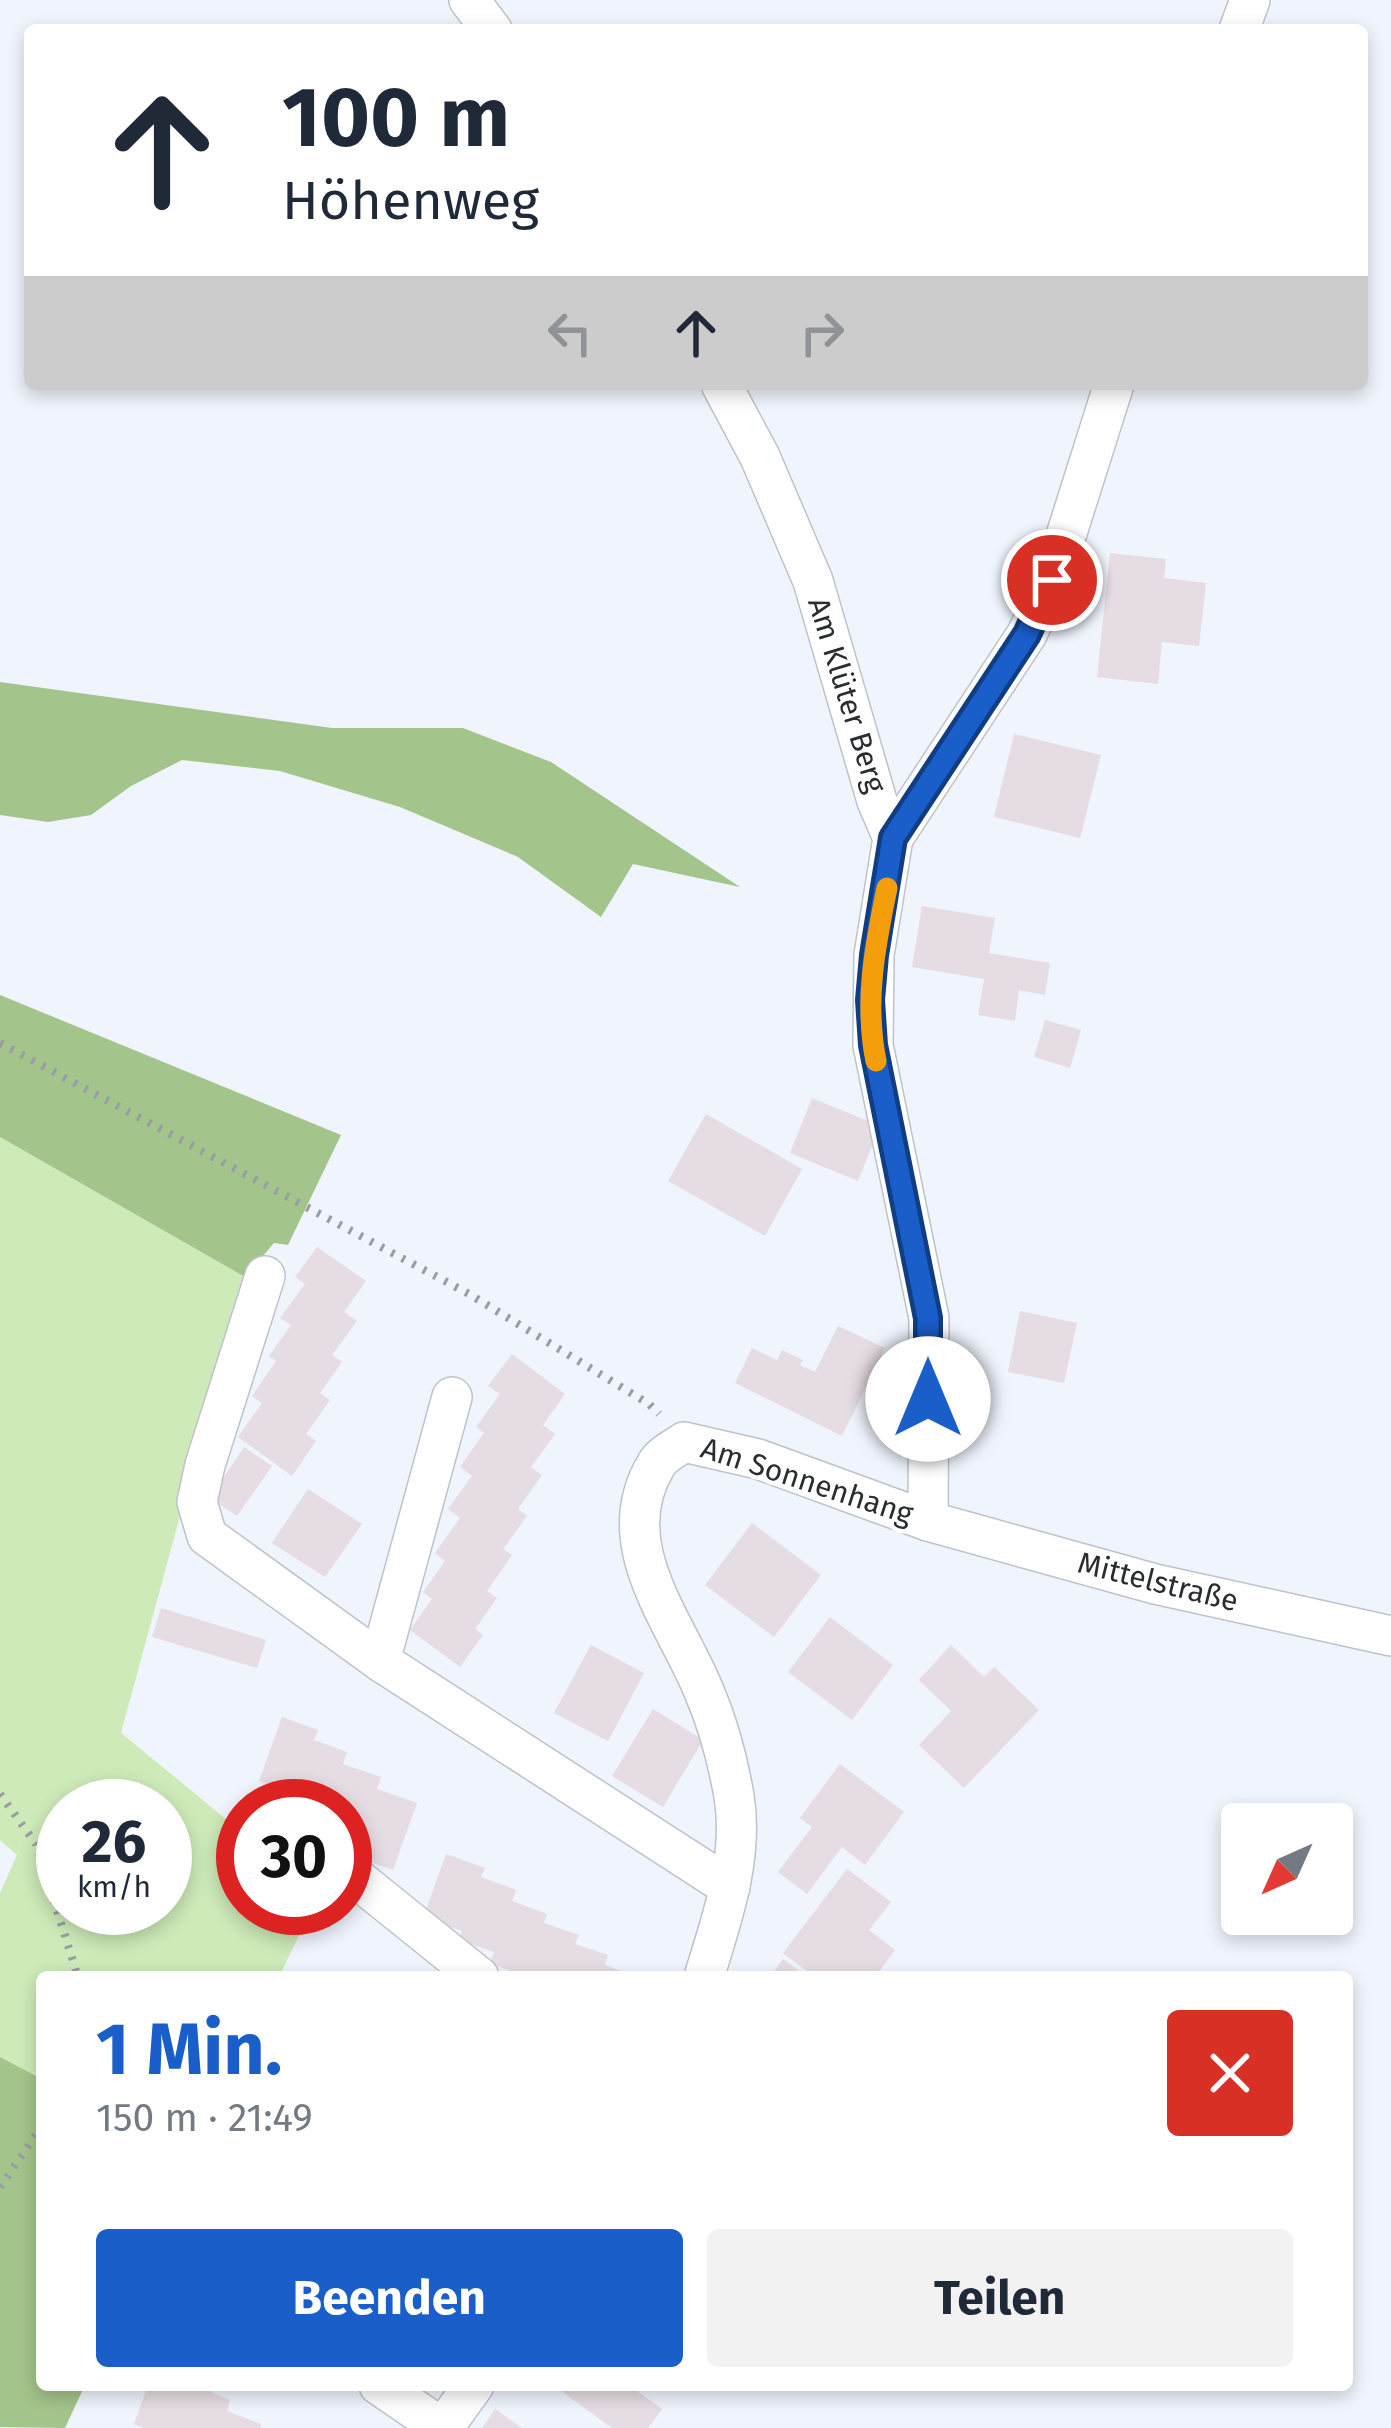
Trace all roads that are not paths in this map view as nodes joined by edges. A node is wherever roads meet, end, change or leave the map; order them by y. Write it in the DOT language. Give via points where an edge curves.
graph roads {
  1 [pos="469,0"];
  2 [pos="487,24"];
  3 [pos="725,390"];
  4 [pos="1112,390"];
  5 [pos="893,838"];
  6 [pos="265,1276"];
  7 [pos="452,1396"];
  8 [pos="928,1521"];
  9 [pos="1391,1636"];
  10 [pos="380,1661"];
  11 [pos="730,1887"];
  12 [pos="372,1891"];
  13 [pos="472,1971"];
  14 [pos="706,1971"];
  15 [pos="389,2391"];
  16 [pos="470,2391"];
  17 [pos="442,2428"];
  1 -- 2 [label="street"];
  3 -- 5 [label="street, Am Klüter Berg" via="813,581"];
  4 -- 5 [label="street" via="1027,634"];
  5 -- 8 [label="street, Am Klüter Berg" via="870,1000 928,1318"];
  6 -- 10 [label="street" via="197,1502 207,1536"];
  7 -- 10 [label="street"];
  8 -- 9 [label="street, Mittelstraße" via="1155,1584"];
  8 -- 11 [label="street, Am Sonnenhang" via="758,1459 685,1442 657,1462 638,1514 645,1565 704,1690 734,1797"];
  10 -- 11 [label="street"];
  11 -- 14 [label="street, Am Sonnenhang"];
  12 -- 13 [label="street"];
  15 -- 17 [label="street"];
  16 -- 17 [label="street"];
}
